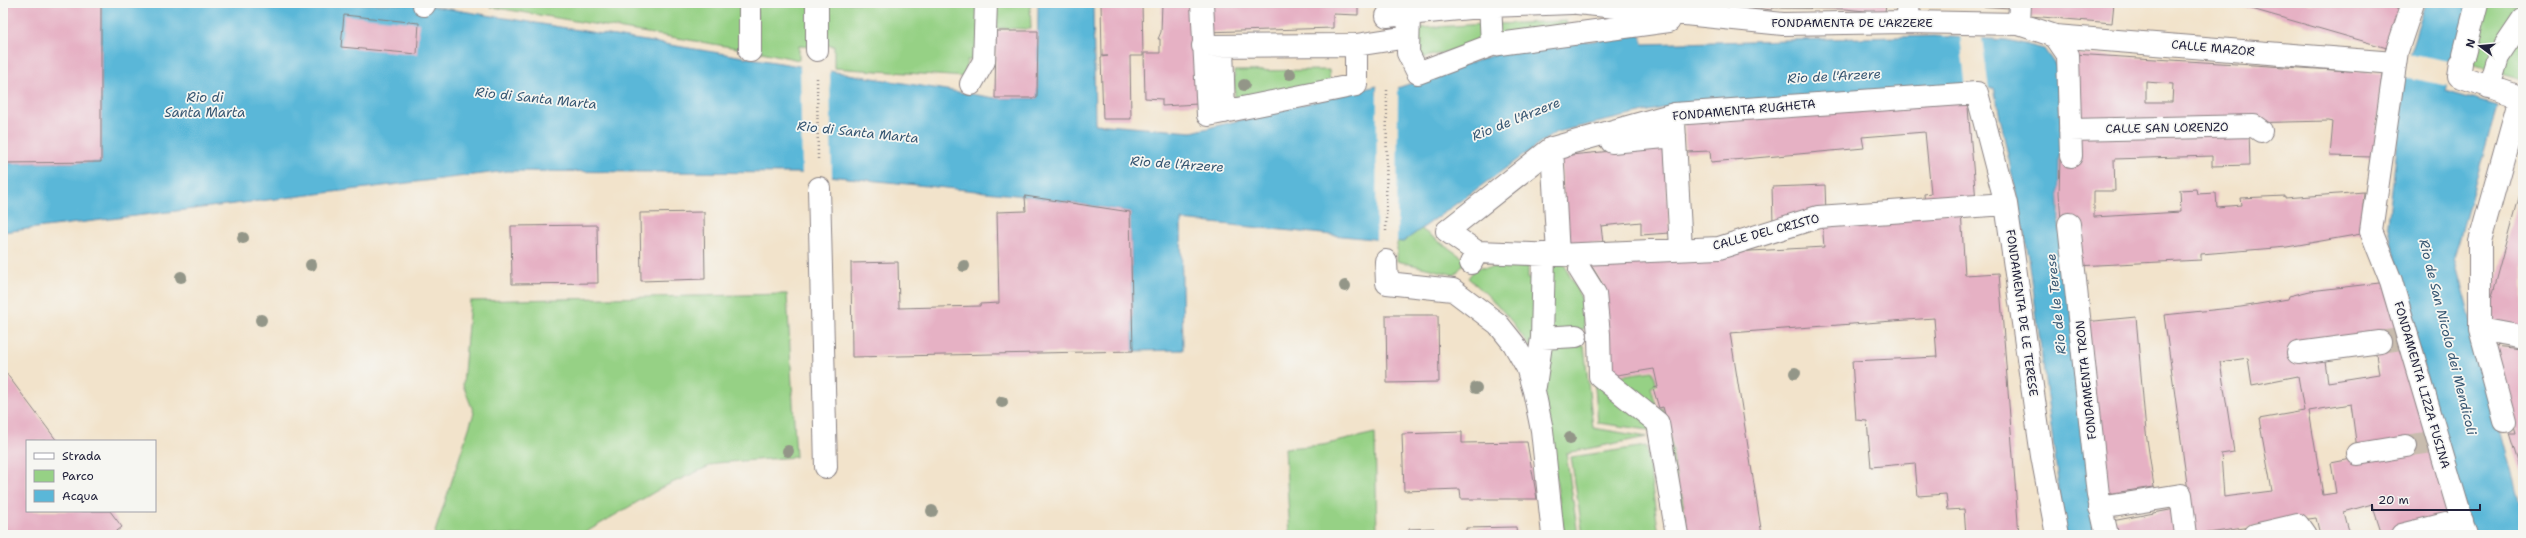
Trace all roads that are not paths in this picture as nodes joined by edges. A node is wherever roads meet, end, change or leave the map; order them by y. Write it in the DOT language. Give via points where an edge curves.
graph roads {
  1 [pos="750,3"];
  2 [pos="817,3"];
  3 [pos="986,3"];
  4 [pos="1202,3"];
  5 [pos="1572,3"];
  6 [pos="1576,3"];
  7 [pos="2413,3"];
  8 [pos="2477,3"];
  9 [pos="1487,4"];
  10 [pos="1388,9"];
  11 [pos="1644,12"];
  12 [pos="1409,13"];
  13 [pos="1908,13"];
  14 [pos="2019,13"];
  15 [pos="2523,20"];
  16 [pos="1576,34"];
  17 [pos="2055,36"];
  18 [pos="1350,45"];
  19 [pos="1492,45"];
  20 [pos="1402,49"];
  21 [pos="817,50"];
  22 [pos="1210,50"];
  23 [pos="750,51"];
  24 [pos="2394,63"];
  25 [pos="971,84"];
  26 [pos="2489,87"];
  27 [pos="1977,94"];
  28 [pos="1674,114"];
  29 [pos="2070,130"];
  30 [pos="2261,132"];
  31 [pos="1674,136"];
  32 [pos="1552,148"];
  33 [pos="2071,156"];
  34 [pos="818,188"];
  35 [pos="2006,204"];
  36 [pos="2069,224"];
  37 [pos="1681,249"];
  38 [pos="1551,254"];
  39 [pos="1386,261"];
  40 [pos="1466,270"];
  41 [pos="1580,270"];
  42 [pos="2480,329"];
  43 [pos="1588,335"];
  44 [pos="2523,337"];
  45 [pos="1542,338"];
  46 [pos="2380,342"];
  47 [pos="2298,353"];
  48 [pos="1534,391"];
  49 [pos="2505,421"];
  50 [pos="2406,446"];
  51 [pos="2358,454"];
  52 [pos="826,467"];
  53 [pos="2100,508"];
  54 [pos="2464,527"];
  55 [pos="1553,535"];
  56 [pos="1677,535"];
  57 [pos="2057,535"];
  58 [pos="2107,535"];
  59 [pos="2186,535"];
  60 [pos="2255,535"];
  61 [pos="2305,535"];
  62 [pos="2402,535"];
  1 -- 23 [label="street"];
  2 -- 21 [label="street"];
  3 -- 25 [label="street" via="984,62"];
  4 -- 22 [label="street"];
  5 -- 9 [label="street"];
  6 -- 11 [label="street, FONDAMENTA DE L'ARZERE"];
  6 -- 16 [label="street"];
  7 -- 24 [label="street, FONDAMENTA LIZZA FUSINA"];
  8 -- 26 [label="street" via="2459,76"];
  9 -- 12 [label="street"];
  9 -- 19 [label="street"];
  10 -- 12 [label="street"];
  10 -- 20 [label="street"];
  11 -- 13 [label="street, FONDAMENTA DE L'ARZERE" via="1783,24"];
  11 -- 16 [label="street"];
  12 -- 20 [label="street"];
  13 -- 14 [label="street, FONDAMENTA DE L'ARZERE"];
  14 -- 17 [label="street, FONDAMENTA DE L'ARZERE"];
  15 -- 26 [label="street" via="2498,57"];
  16 -- 19 [label="street"];
  17 -- 24 [label="street, CALLE MAZOR"];
  17 -- 29 [label="street" via="2068,55"];
  18 -- 20 [label="street"];
  18 -- 22 [label="street"];
  18 -- 22 [label="street" via="1356,85 1208,115"];
  19 -- 20 [label="street" via="1418,73"];
  20 -- 22 [label="street"];
  24 -- 54 [label="street, FONDAMENTA LIZZA FUSINA" via="2373,180 2371,231 2391,281 2435,442"];
  26 -- 42 [label="street" via="2520,97 2480,241"];
  27 -- 28 [label="street, FONDAMENTA RUGHETA"];
  27 -- 35 [label="street, FONDAMENTA DE LE TERESE"];
  28 -- 31 [label="street"];
  28 -- 32 [label="street, FONDAMENTA RUGHETA"];
  29 -- 30 [label="street, CALLE SAN LORENZO" via="2254,126"];
  29 -- 33 [label="street"];
  31 -- 32 [label="street"];
  31 -- 37 [label="street"];
  32 -- 38 [label="street"];
  32 -- 40 [label="street, FONDAMENTA RUGHETA" via="1447,231"];
  34 -- 52 [label="street"];
  35 -- 37 [label="street, CALLE DEL CRISTO" via="1818,217 1719,248"];
  35 -- 57 [label="street, FONDAMENTA DE LE TERESE" via="2042,456"];
  36 -- 53 [label="street, FONDAMENTA TRON"];
  37 -- 38 [label="street, CALLE DEL CRISTO"];
  38 -- 40 [label="street, CALLE DEL CRISTO"];
  38 -- 45 [label="street"];
  39 -- 40 [label="street, CALLE DEL CRISTO" via="1387,283"];
  40 -- 48 [label="street" via="1493,320 1506,334 1527,367"];
  41 -- 43 [label="street" via="1595,294"];
  42 -- 44 [label="street"];
  42 -- 49 [label="street"];
  43 -- 45 [label="street"];
  43 -- 56 [label="street" via="1600,376 1658,423"];
  45 -- 48 [label="street"];
  46 -- 47 [label="street"];
  48 -- 55 [label="street" via="1542,430"];
  50 -- 51 [label="street"];
  53 -- 58 [label="street, FONDAMENTA TRON"];
  53 -- 59 [label="street" via="2181,495"];
  54 -- 62 [label="street"];
  60 -- 61 [label="street" via="2298,525"];
}
